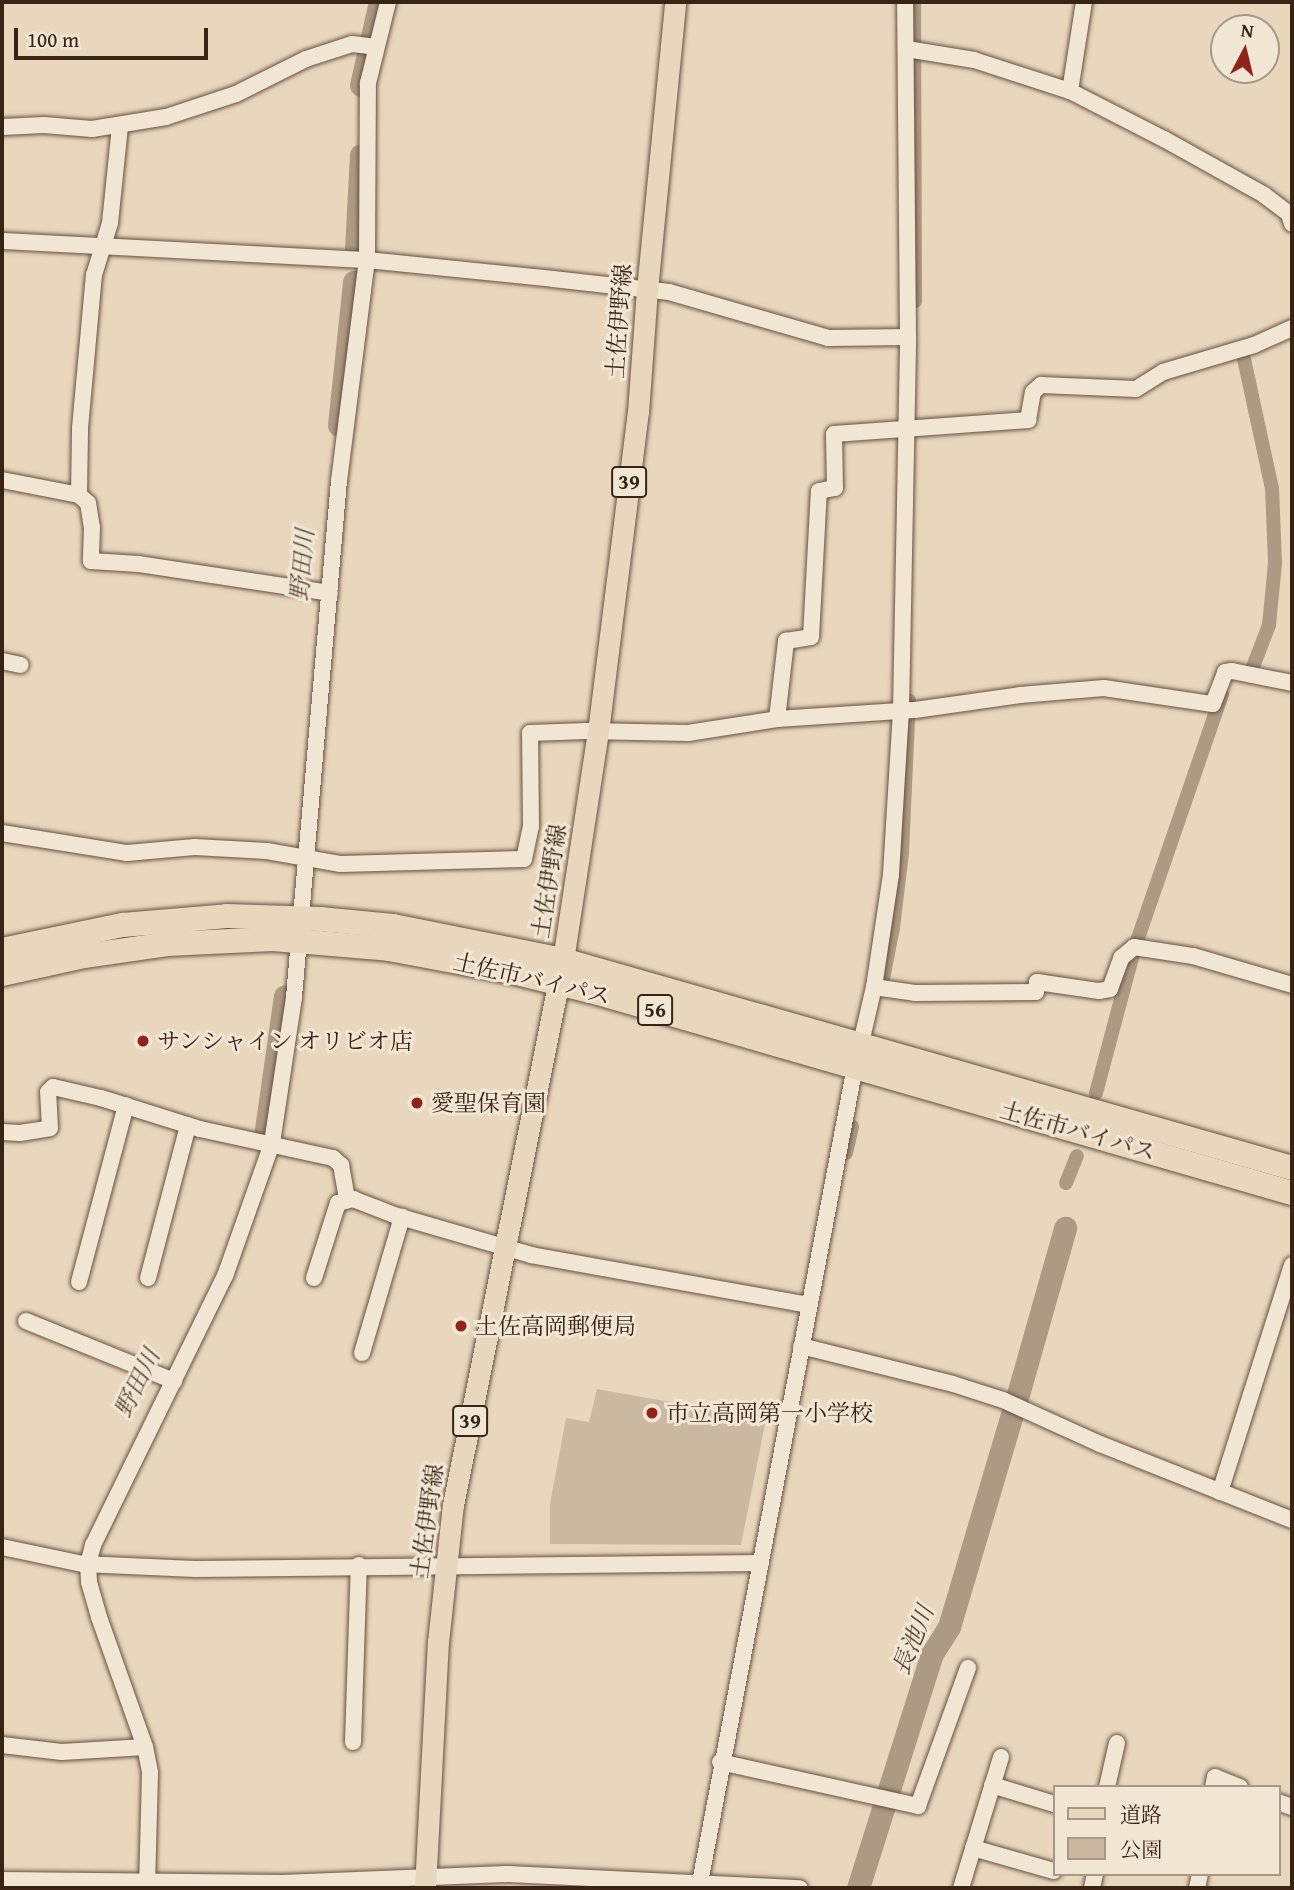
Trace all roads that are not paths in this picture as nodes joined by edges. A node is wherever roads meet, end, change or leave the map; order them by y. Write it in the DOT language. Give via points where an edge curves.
graph roads {
  1 [pos="388,2"];
  2 [pos="675,2"];
  3 [pos="905,2"];
  4 [pos="1084,2"];
  5 [pos="369,46"];
  6 [pos="914,49"];
  7 [pos="1070,91"];
  8 [pos="120,126"];
  9 [pos="2,127"];
  10 [pos="1291,216"];
  11 [pos="2,241"];
  12 [pos="102,246"];
  13 [pos="367,260"];
  14 [pos="647,290"];
  15 [pos="1292,328"];
  16 [pos="908,337"];
  17 [pos="910,429"];
  18 [pos="2,480"];
  19 [pos="79,495"];
  20 [pos="327,593"];
  21 [pos="2,661"];
  22 [pos="21,665"];
  23 [pos="1292,683"];
  24 [pos="906,710"];
  25 [pos="777,719"];
  26 [pos="598,732"];
  27 [pos="2,833"];
  28 [pos="306,859"];
  29 [pos="298,929"];
  30 [pos="2,950"];
  31 [pos="561,972"];
  32 [pos="2,974"];
  33 [pos="1292,985"];
  34 [pos="880,987"];
  35 [pos="858,1056"];
  36 [pos="125,1105"];
  37 [pos="188,1125"];
  38 [pos="2,1132"];
  39 [pos="272,1143"];
  40 [pos="1292,1168"];
  41 [pos="1292,1193"];
  42 [pos="347,1200"];
  43 [pos="402,1217"];
  44 [pos="505,1247"];
  45 [pos="1292,1265"];
  46 [pos="148,1278"];
  47 [pos="314,1278"];
  48 [pos="79,1282"];
  49 [pos="809,1305"];
  50 [pos="26,1321"];
  51 [pos="801,1346"];
  52 [pos="362,1353"];
  53 [pos="168,1378"];
  54 [pos="1220,1492"];
  55 [pos="1292,1520"];
  56 [pos="2,1547"];
  57 [pos="81,1563"];
  58 [pos="761,1563"];
  59 [pos="359,1565"];
  60 [pos="446,1566"];
  61 [pos="968,1668"];
  62 [pos="353,1742"];
  63 [pos="1117,1743"];
  64 [pos="2,1745"];
  65 [pos="145,1747"];
  66 [pos="1001,1758"];
  67 [pos="726,1764"];
  68 [pos="992,1785"];
  69 [pos="1107,1785"];
  70 [pos="1213,1785"];
  71 [pos="1235,1785"];
  72 [pos="1052,1803"];
  73 [pos="973,1847"];
  74 [pos="1052,1870"];
  75 [pos="2,1880"];
  76 [pos="425,1882"];
  77 [pos="700,1885"];
  78 [pos="147,1886"];
  79 [pos="800,1888"];
  80 [pos="961,1888"];
  1 -- 5 [label="street"];
  2 -- 14 [label="main road, 土佐伊野線 / 39"];
  3 -- 6 [label="street"];
  4 -- 7 [label="street"];
  5 -- 8 [label="street" via="352,44 306,59 221,99"];
  5 -- 13 [label="street"];
  6 -- 7 [label="street" via="974,60"];
  6 -- 16 [label="street"];
  7 -- 10 [label="street" via="1264,195"];
  8 -- 9 [label="street" via="92,130"];
  8 -- 12 [label="street" via="110,223"];
  11 -- 12 [label="street"];
  12 -- 13 [label="street"];
  12 -- 19 [label="street" via="93,289 80,428"];
  13 -- 14 [label="street"];
  13 -- 20 [label="street"];
  14 -- 16 [label="street" via="689,297 828,338"];
  14 -- 26 [label="main road, 土佐伊野線 / 39" via="638,412"];
  15 -- 17 [label="street" via="1254,345 1163,372 1136,389 1041,385 1033,392 1028,420"];
  16 -- 17 [label="street"];
  17 -- 24 [label="street"];
  17 -- 25 [label="street" via="834,434 835,488 819,491 811,637 786,641"];
  18 -- 19 [label="street"];
  19 -- 20 [label="street" via="88,503 91,561"];
  20 -- 28 [label="street"];
  21 -- 22 [label="street"];
  23 -- 24 [label="street" via="1231,671 1225,673 1213,704 1104,688"];
  24 -- 25 [label="street"];
  24 -- 34 [label="street"];
  25 -- 26 [label="street" via="688,733"];
  26 -- 28 [label="street" via="530,733 531,825 524,859 354,864"];
  26 -- 31 [label="main road, 土佐伊野線 / 39"];
  27 -- 28 [label="street" via="127,853 194,848 267,850"];
  28 -- 29 [label="street"];
  29 -- 30 [label="highway, 土佐市バイパス / 56" via="227,916 123,925"];
  29 -- 31 [label="highway, 土佐市バイパス / 56" via="402,951"];
  29 -- 32 [label="highway, 土佐市バイパス / 56" via="84,956"];
  29 -- 39 [label="street" via="294,997"];
  31 -- 35 [label="highway, 土佐市バイパス / 56"];
  31 -- 44 [label="main road, 土佐伊野線 / 39"];
  33 -- 34 [label="street" via="1193,956 1134,947 1121,958 1110,989 1099,991 1037,982 1036,992 915,993"];
  34 -- 35 [label="street"];
  35 -- 40 [label="highway, 土佐市バイパス / 56"];
  35 -- 41 [label="highway, 土佐市バイパス / 56"];
  35 -- 49 [label="street"];
  36 -- 37 [label="street"];
  36 -- 38 [label="street" via="53,1087 48,1092 50,1128"];
  36 -- 48 [label="street"];
  37 -- 39 [label="street"];
  37 -- 46 [label="street"];
  39 -- 42 [label="street" via="333,1158 341,1165"];
  39 -- 53 [label="street" via="225,1276"];
  42 -- 43 [label="street"];
  42 -- 47 [label="street" via="338,1203"];
  43 -- 44 [label="street"];
  43 -- 52 [label="street"];
  44 -- 49 [label="street"];
  44 -- 60 [label="main road, 土佐伊野線 / 39" via="453,1505"];
  45 -- 54 [label="street"];
  49 -- 51 [label="street"];
  50 -- 53 [label="street"];
  51 -- 54 [label="street" via="1003,1400"];
  51 -- 58 [label="street"];
  53 -- 57 [label="street"];
  54 -- 55 [label="street"];
  56 -- 57 [label="street"];
  57 -- 59 [label="street" via="195,1569"];
  57 -- 65 [label="street"];
  58 -- 60 [label="street"];
  58 -- 67 [label="street"];
  59 -- 60 [label="street"];
  59 -- 62 [label="street"];
  60 -- 76 [label="main road, 土佐伊野線 / 39"];
  61 -- 67 [label="street" via="918,1806"];
  63 -- 69 [label="street"];
  64 -- 65 [label="street" via="62,1752"];
  65 -- 78 [label="street" via="150,1783"];
  66 -- 68 [label="street"];
  67 -- 77 [label="street"];
  68 -- 72 [label="street"];
  68 -- 73 [label="street"];
  70 -- 71 [label="street" via="1215,1777"];
  73 -- 74 [label="street"];
  73 -- 80 [label="street"];
  75 -- 78 [label="street"];
  76 -- 77 [label="street" via="509,1874"];
  76 -- 78 [label="street"];
  77 -- 79 [label="street"];
}
